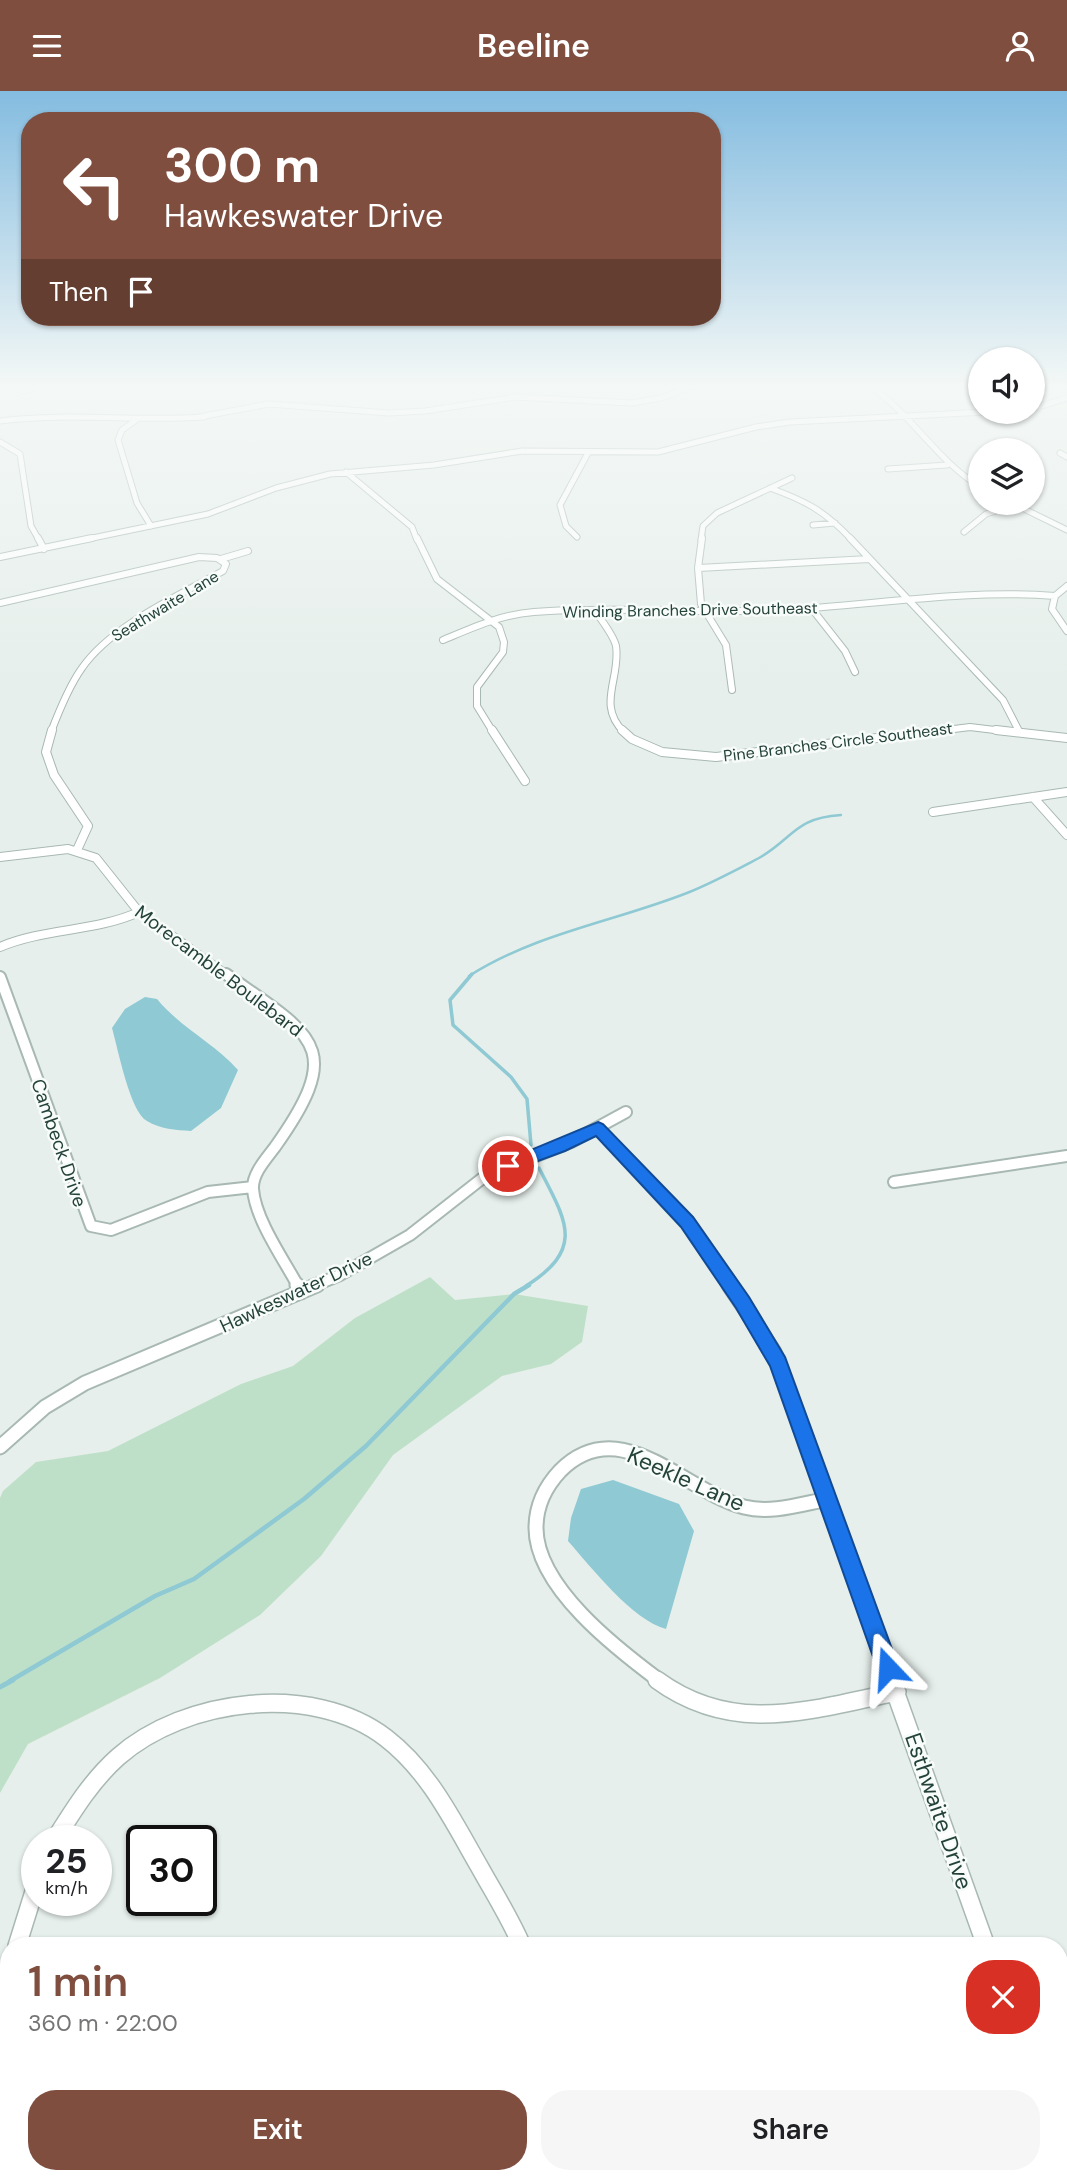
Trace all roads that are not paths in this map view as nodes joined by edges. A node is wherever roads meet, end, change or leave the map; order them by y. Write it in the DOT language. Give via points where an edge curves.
graph roads {
  1 [pos="25,486"];
  2 [pos="132,486"];
  3 [pos="285,486"];
  4 [pos="362,486"];
  5 [pos="568,486"];
  6 [pos="775,486"];
  7 [pos="770,488"];
  8 [pos="985,515"];
  9 [pos="1035,515"];
  10 [pos="835,523"];
  11 [pos="813,524"];
  12 [pos="151,526"];
  13 [pos="1067,530"];
  14 [pos="964,532"];
  15 [pos="577,537"];
  16 [pos="44,549"];
  17 [pos="248,551"];
  18 [pos="0,557"];
  19 [pos="221,559"];
  20 [pos="869,559"];
  21 [pos="698,568"];
  22 [pos="1067,586"];
  23 [pos="1055,596"];
  24 [pos="910,602"];
  25 [pos="0,603"];
  26 [pos="812,609"];
  27 [pos="596,612"];
  28 [pos="704,613"];
  29 [pos="493,620"];
  30 [pos="1067,631"];
  31 [pos="443,640"];
  32 [pos="855,673"];
  33 [pos="732,690"];
  34 [pos="1019,731"];
  35 [pos="1067,738"];
  36 [pos="525,781"];
  37 [pos="1067,792"];
  38 [pos="1033,797"];
  39 [pos="933,811"];
  40 [pos="1067,835"];
  41 [pos="77,850"];
  42 [pos="0,857"];
  43 [pos="139,912"];
  44 [pos="0,947"];
  45 [pos="0,977"];
  46 [pos="626,1112"];
  47 [pos="598,1128"];
  48 [pos="1067,1156"];
  49 [pos="894,1182"];
  50 [pos="253,1187"];
  51 [pos="300,1292"];
  52 [pos="0,1447"];
  53 [pos="828,1499"];
  54 [pos="897,1692"];
  55 [pos="65,1825"];
  56 [pos="26,1916"];
  57 [pos="20,1937"];
  58 [pos="517,1937"];
  59 [pos="983,1937"];
  1 -- 16 [label="street" via="31,526"];
  2 -- 12 [label="street"];
  3 -- 12 [label="street" via="228,508"];
  4 -- 29 [label="street" via="412,527 437,579"];
  5 -- 15 [label="street" via="559,506 568,529"];
  6 -- 7 [label="street"];
  7 -- 10 [label="street" via="815,505"];
  7 -- 21 [label="street" via="705,522"];
  8 -- 14 [label="street"];
  9 -- 13 [label="street"];
  10 -- 11 [label="street"];
  10 -- 20 [label="street"];
  12 -- 16 [label="street"];
  16 -- 18 [label="street"];
  17 -- 19 [label="street"];
  19 -- 25 [label="street, Seathwaite Lane" via="199,557"];
  19 -- 41 [label="street, Seathwaite Lane" via="226,564 223,571 114,637 91,654 81,669 46,752 54,775 88,826"];
  20 -- 21 [label="street"];
  20 -- 24 [label="street"];
  21 -- 28 [label="street"];
  22 -- 23 [label="street"];
  23 -- 24 [label="street, Winding Branches Drive Southeast" via="1007,592"];
  23 -- 30 [label="street" via="1052,609"];
  24 -- 26 [label="street, Winding Branches Drive Southeast"];
  24 -- 34 [label="street" via="1003,700"];
  26 -- 28 [label="street, Winding Branches Drive Southeast"];
  26 -- 32 [label="street" via="845,651"];
  27 -- 28 [label="street, Winding Branches Drive Southeast"];
  27 -- 29 [label="street, Winding Branches Drive Southeast" via="533,612"];
  27 -- 34 [label="street, Pine Branches Circle Southeast" via="616,645 610,702 613,721 632,740 662,752 716,757 940,729"];
  28 -- 33 [label="street" via="726,645"];
  29 -- 31 [label="street, Winding Branches Drive Southeast"];
  29 -- 36 [label="street" via="504,647 477,687 477,706"];
  34 -- 35 [label="street, Pine Branches Circle Southeast"];
  37 -- 38 [label="street"];
  38 -- 39 [label="street"];
  38 -- 40 [label="street"];
  41 -- 42 [label="street"];
  41 -- 43 [label="street, Morecamble Boulebard" via="100,861"];
  43 -- 44 [label="street" via="114,923 20,939"];
  43 -- 50 [label="street, Morecamble Boulebard" via="290,1020 310,1044 315,1065 308,1096 262,1165"];
  45 -- 50 [label="street, Cambeck Drive" via="91,1226 111,1230 208,1192"];
  46 -- 47 [label="street, Hawkeswater Drive"];
  47 -- 51 [label="street, Hawkeswater Drive" via="484,1177 410,1235 360,1265"];
  47 -- 53 [label="street, Esthwaite Drive" via="687,1222 774,1352"];
  48 -- 49 [label="street"];
  50 -- 51 [label="street"];
  51 -- 52 [label="street, Hawkeswater Drive" via="85,1383 46,1407"];
  53 -- 54 [label="street, Esthwaite Drive"];
  53 -- 54 [label="street, Keekle Lane" via="773,1509 740,1507 639,1453 607,1449 578,1457 556,1475 539,1501 536,1533 546,1567 588,1619 643,1668 697,1703 731,1714 772,1715"];
  54 -- 59 [label="street, Esthwaite Drive"];
  55 -- 58 [label="street" via="94,1781 142,1738 171,1721 226,1706 317,1709 385,1737 415,1765 446,1808"];
  56 -- 57 [label="street"];
}
